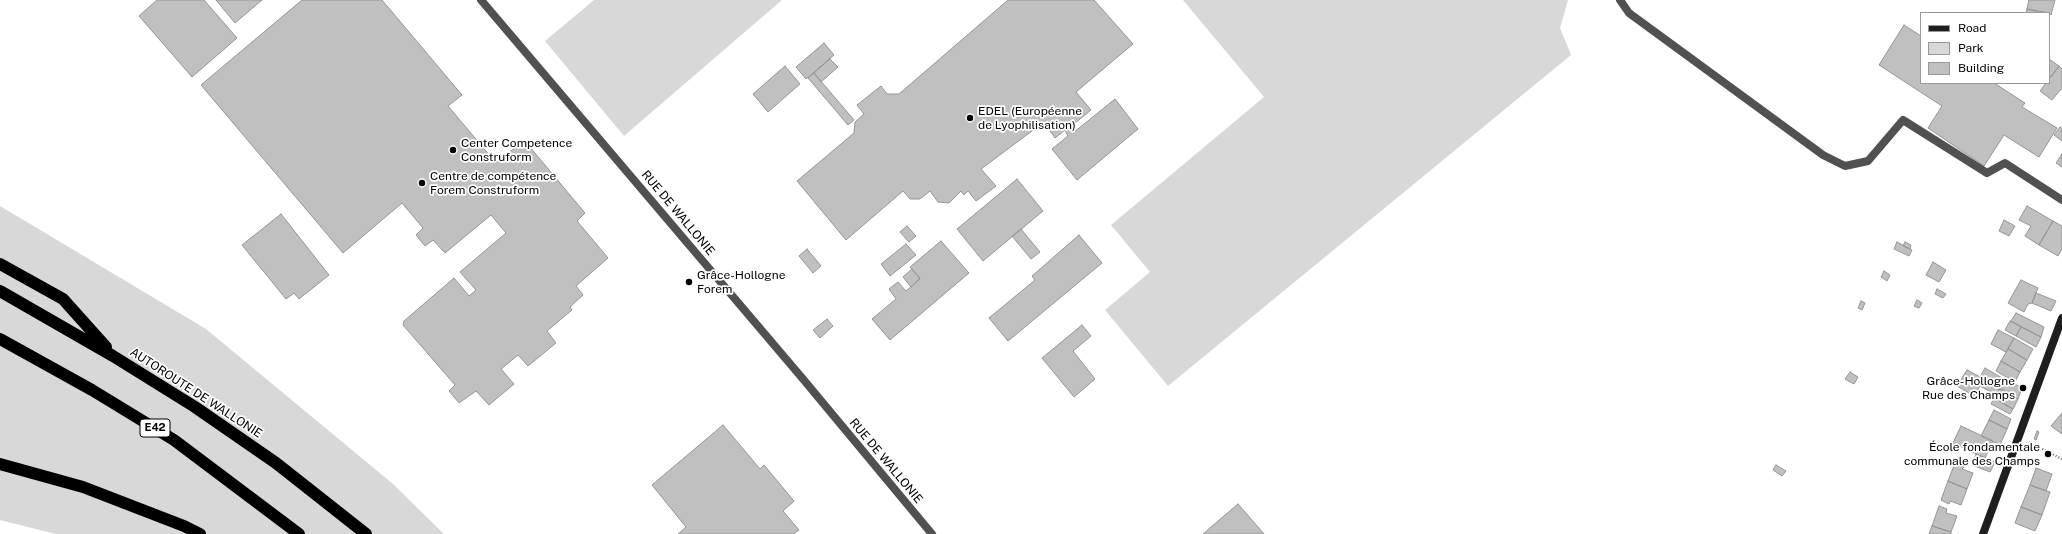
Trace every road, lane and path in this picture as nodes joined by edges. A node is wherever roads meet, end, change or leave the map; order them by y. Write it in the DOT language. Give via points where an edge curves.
graph roads {
  1 [pos="481,0"];
  2 [pos="1620,0"];
  3 [pos="2062,200"];
  4 [pos="0,264"];
  5 [pos="0,291"];
  6 [pos="2062,318"];
  7 [pos="0,339"];
  8 [pos="113,356"];
  9 [pos="2018,437"];
  10 [pos="2062,460"];
  11 [pos="0,464"];
  12 [pos="200,534"];
  13 [pos="299,534"];
  14 [pos="366,534"];
  15 [pos="932,534"];
  16 [pos="1983,534"];
  1 -- 15 [label="street, RUE DE WALLONIE"];
  2 -- 3 [label="street" via="1629,14 1823,155 1845,166 1868,161 1903,120 1987,172 2005,163"];
  4 -- 8 [label="highway" via="63,299"];
  5 -- 8 [label="highway, AUTOROUTE DE WALLONIE"];
  6 -- 9 [label="main road"];
  7 -- 13 [label="highway, E42" via="92,390 174,440"];
  8 -- 14 [label="highway, AUTOROUTE DE WALLONIE" via="195,407 276,463"];
  9 -- 10 [label="path"];
  9 -- 16 [label="main road"];
  11 -- 12 [label="highway" via="84,487"];
}
